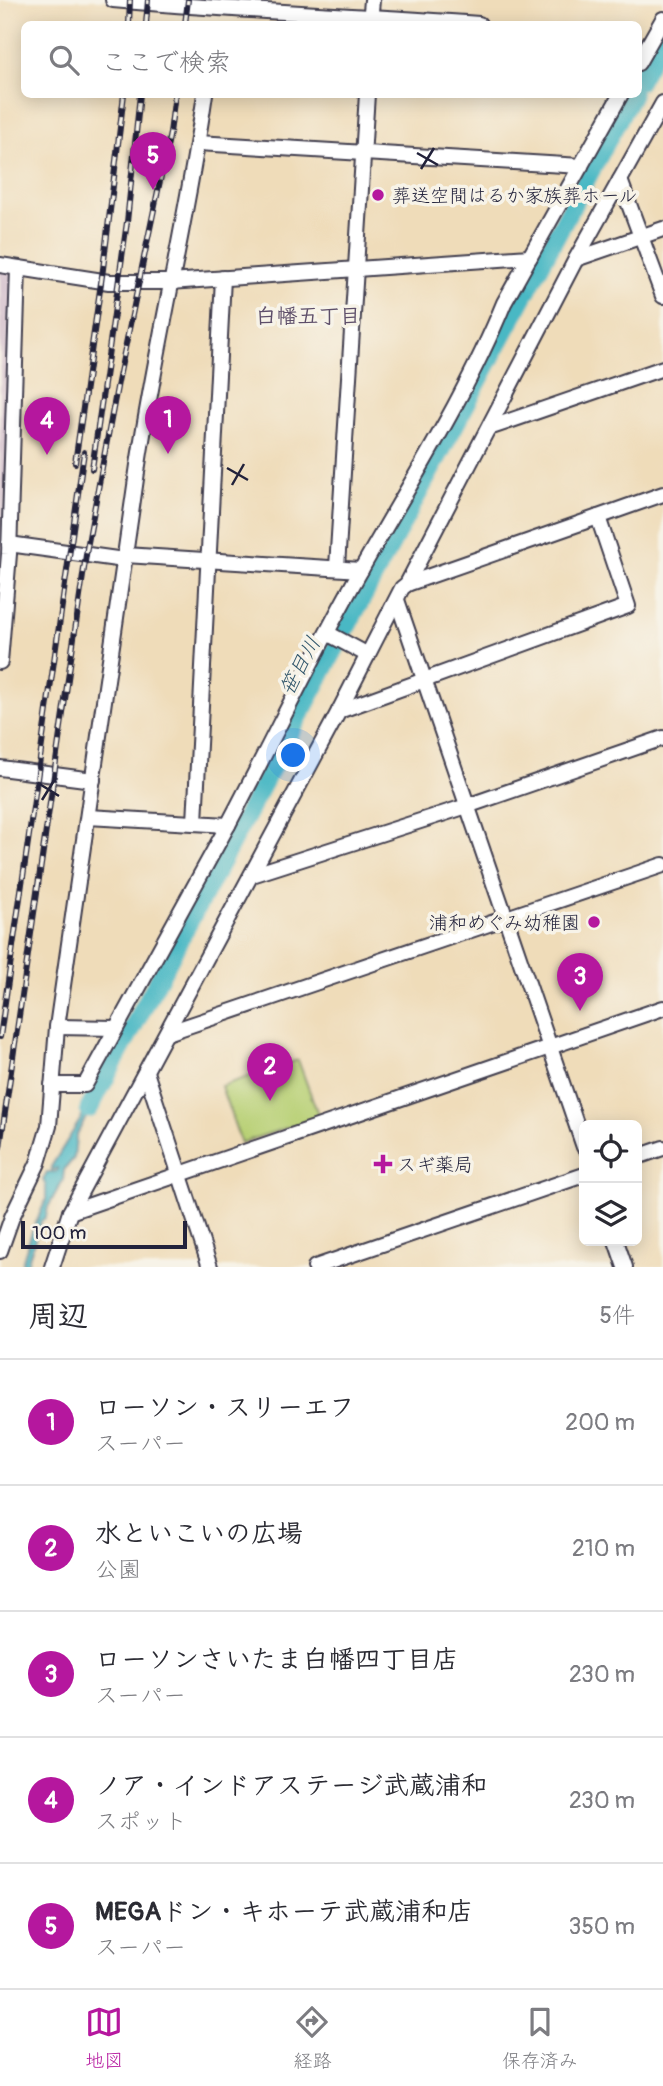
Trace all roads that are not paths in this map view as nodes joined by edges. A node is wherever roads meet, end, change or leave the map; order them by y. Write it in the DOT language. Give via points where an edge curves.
graph roads {
  1 [pos="113,0"];
  2 [pos="372,0"];
  3 [pos="218,4"];
  4 [pos="663,19"];
  5 [pos="371,20"];
  6 [pos="398,21"];
  7 [pos="645,38"];
  8 [pos="204,98"];
  9 [pos="367,98"];
  10 [pos="619,98"];
  11 [pos="663,103"];
  12 [pos="198,143"];
  13 [pos="364,154"];
  14 [pos="581,166"];
  15 [pos="620,180"];
  16 [pos="663,229"];
  17 [pos="643,236"];
  18 [pos="530,257"];
  19 [pos="576,259"];
  20 [pos="0,265"];
  21 [pos="355,267"];
  22 [pos="18,268"];
  23 [pos="223,278"];
  24 [pos="170,282"];
  25 [pos="663,296"];
  26 [pos="663,368"];
  27 [pos="489,428"];
  28 [pos="663,494"];
  29 [pos="598,517"];
  30 [pos="9,544"];
  31 [pos="125,558"];
  32 [pos="207,561"];
  33 [pos="337,568"];
  34 [pos="361,570"];
  35 [pos="407,584"];
  36 [pos="397,600"];
  37 [pos="329,634"];
  38 [pos="364,653"];
  39 [pos="0,663"];
  40 [pos="423,681"];
  41 [pos="340,711"];
  42 [pos="663,738"];
  43 [pos="0,768"];
  44 [pos="93,780"];
  45 [pos="467,806"];
  46 [pos="88,817"];
  47 [pos="195,822"];
  48 [pos="228,825"];
  49 [pos="663,866"];
  50 [pos="252,874"];
  51 [pos="506,919"];
  52 [pos="663,1008"];
  53 [pos="57,1027"];
  54 [pos="115,1028"];
  55 [pos="167,1033"];
  56 [pos="550,1046"];
  57 [pos="146,1072"];
  58 [pos="52,1085"];
  59 [pos="579,1132"];
  60 [pos="663,1148"];
  61 [pos="642,1155"];
  62 [pos="180,1174"];
  63 [pos="579,1177"];
  64 [pos="69,1213"];
  65 [pos="618,1246"];
  66 [pos="0,1251"];
  67 [pos="52,1267"];
  68 [pos="210,1267"];
  69 [pos="315,1267"];
  70 [pos="625,1267"];
  1 -- 3 [label="street"];
  2 -- 5 [label="street"];
  3 -- 5 [label="street"];
  4 -- 7 [label="street"];
  5 -- 6 [label="street"];
  8 -- 12 [label="street"];
  9 -- 13 [label="street"];
  10 -- 14 [label="street"];
  11 -- 15 [label="street"];
  12 -- 13 [label="street"];
  12 -- 24 [label="street"];
  13 -- 14 [label="street"];
  13 -- 21 [label="street"];
  14 -- 18 [label="street"];
  15 -- 17 [label="street"];
  15 -- 19 [label="street"];
  16 -- 17 [label="street"];
  17 -- 19 [label="street"];
  17 -- 25 [label="street"];
  18 -- 21 [label="street"];
  18 -- 34 [label="street"];
  19 -- 27 [label="street"];
  20 -- 22 [label="street"];
  21 -- 23 [label="street"];
  21 -- 33 [label="street"];
  22 -- 24 [label="street" via="109,282"];
  22 -- 30 [label="street"];
  23 -- 24 [label="street"];
  23 -- 32 [label="street"];
  24 -- 31 [label="street"];
  26 -- 27 [label="street"];
  27 -- 35 [label="street"];
  28 -- 29 [label="street"];
  29 -- 35 [label="street"];
  29 -- 40 [label="street" via="628,606"];
  30 -- 31 [label="street"];
  30 -- 39 [label="street"];
  31 -- 32 [label="street"];
  31 -- 44 [label="street"];
  32 -- 33 [label="street"];
  32 -- 47 [label="street"];
  33 -- 34 [label="street"];
  34 -- 37 [label="street"];
  35 -- 36 [label="street"];
  36 -- 38 [label="street"];
  36 -- 40 [label="street"];
  37 -- 38 [label="street"];
  37 -- 48 [label="street"];
  38 -- 41 [label="street"];
  40 -- 41 [label="street"];
  40 -- 45 [label="street"];
  41 -- 50 [label="street"];
  42 -- 45 [label="street"];
  43 -- 44 [label="street"];
  44 -- 46 [label="street"];
  45 -- 50 [label="street"];
  45 -- 51 [label="street"];
  46 -- 47 [label="street"];
  46 -- 53 [label="street"];
  47 -- 48 [label="street"];
  48 -- 54 [label="street"];
  49 -- 51 [label="street"];
  50 -- 55 [label="street"];
  51 -- 55 [label="street"];
  51 -- 56 [label="street"];
  52 -- 56 [label="street"];
  53 -- 54 [label="street"];
  53 -- 58 [label="street"];
  54 -- 58 [label="street" via="85,1085"];
  55 -- 57 [label="street"];
  56 -- 59 [label="street"];
  56 -- 62 [label="street"];
  57 -- 62 [label="street"];
  57 -- 64 [label="street"];
  58 -- 66 [label="street" via="45,1142"];
  60 -- 61 [label="street"];
  62 -- 64 [label="street"];
  62 -- 68 [label="street"];
  63 -- 69 [label="street"];
  64 -- 67 [label="street"];
  65 -- 70 [label="street"];
}
